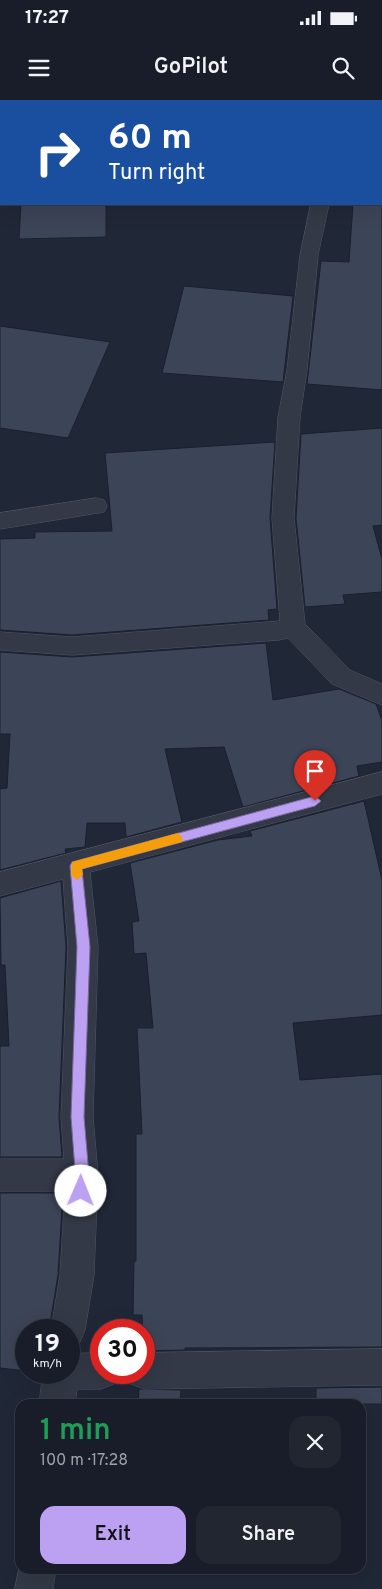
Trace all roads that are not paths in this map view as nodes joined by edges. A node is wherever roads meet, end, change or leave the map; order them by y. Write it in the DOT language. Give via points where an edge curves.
graph roads {
  1 [pos="320,205"];
  2 [pos="96,506"];
  3 [pos="0,521"];
  4 [pos="293,627"];
  5 [pos="0,642"];
  6 [pos="382,695"];
  7 [pos="382,782"];
  8 [pos="76,866"];
  9 [pos="0,884"];
  10 [pos="0,1175"];
  11 [pos="82,1175"];
  12 [pos="70,1319"];
  13 [pos="382,1367"];
  14 [pos="155,1371"];
  15 [pos="60,1384"];
  16 [pos="58,1399"];
  17 [pos="36,1574"];
  18 [pos="34,1589"];
  1 -- 4 [label="street" via="309,255 289,426 283,518"];
  2 -- 3 [label="street"];
  4 -- 5 [label="street" via="279,631 72,646"];
  4 -- 6 [label="street" via="341,677"];
  7 -- 8 [label="street"];
  8 -- 9 [label="street"];
  8 -- 11 [label="street" via="84,947 77,1117"];
  10 -- 11 [label="street"];
  11 -- 12 [label="street" via="77,1275"];
  13 -- 14 [label="street"];
  15 -- 16 [label="street"];
  17 -- 18 [label="street"];
}
